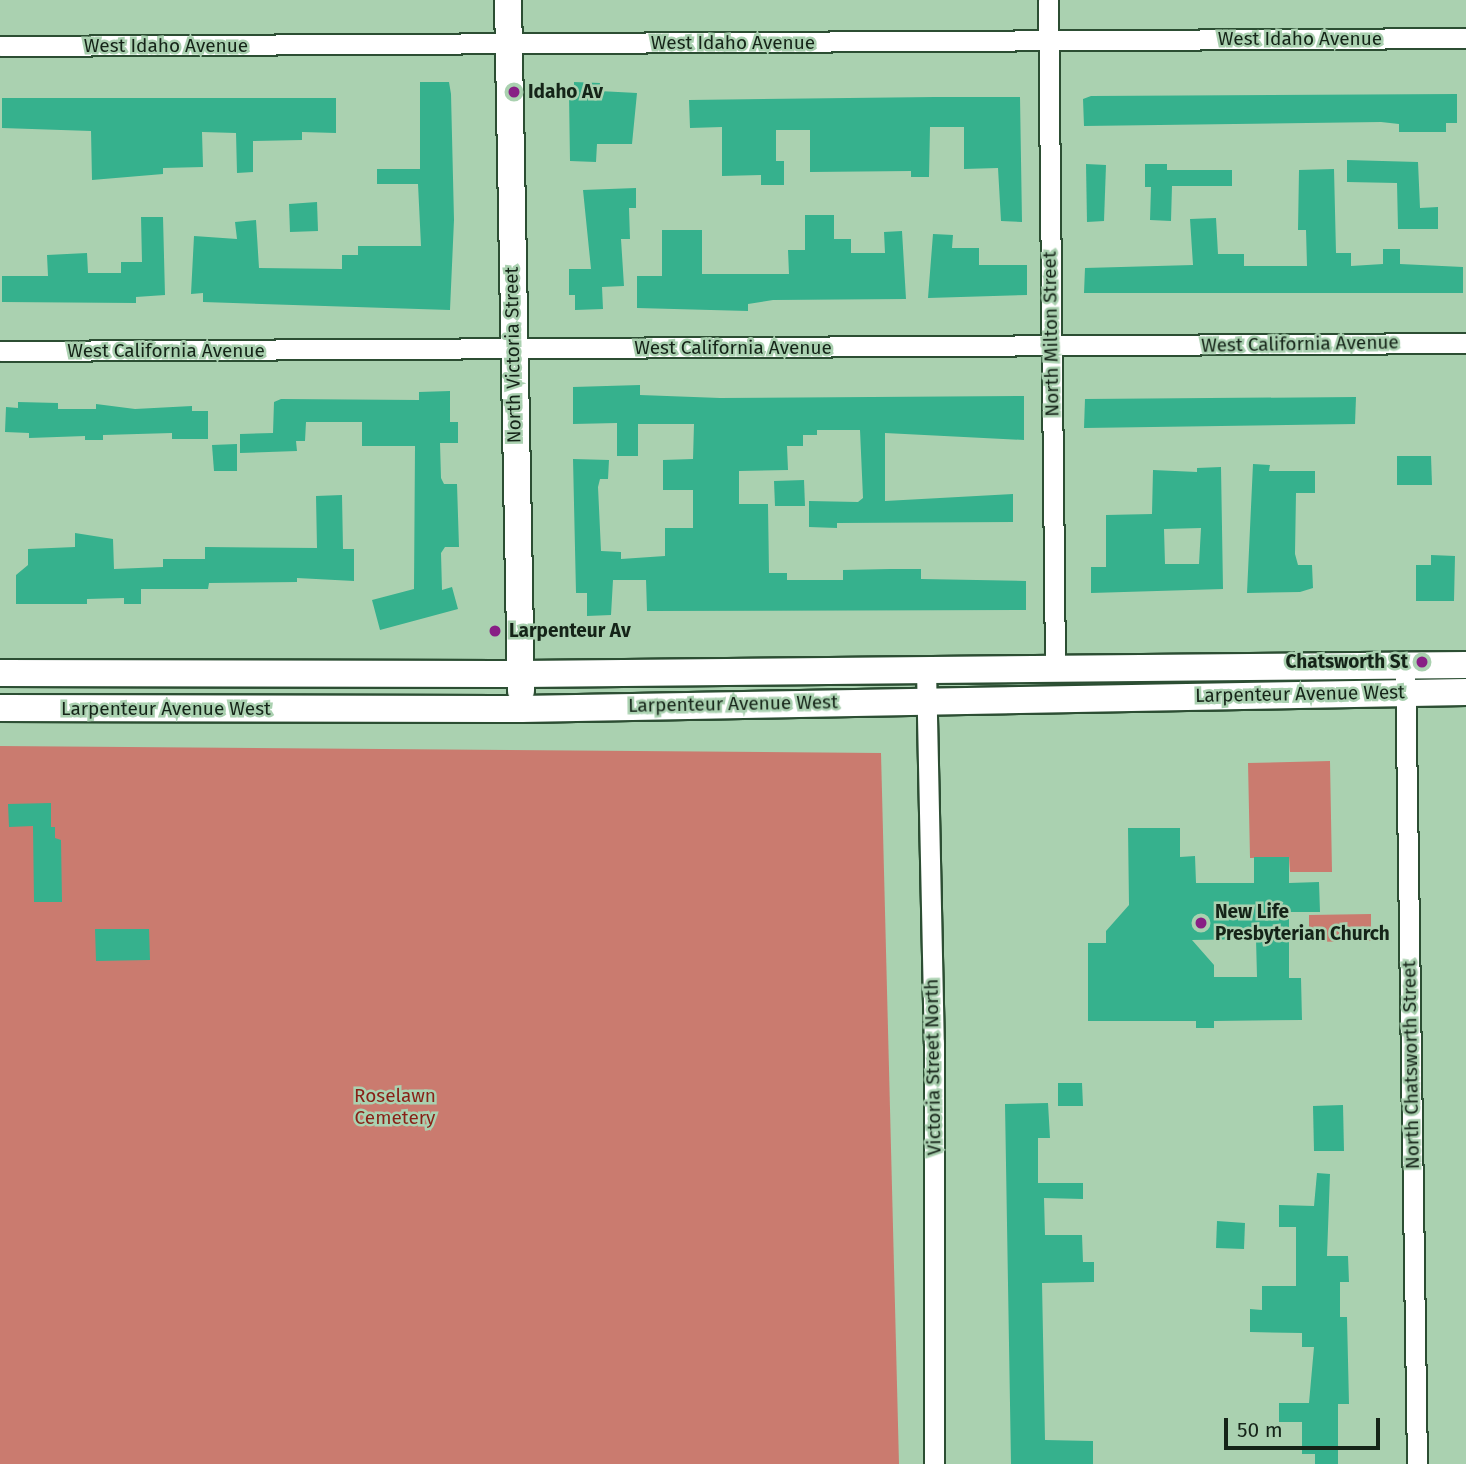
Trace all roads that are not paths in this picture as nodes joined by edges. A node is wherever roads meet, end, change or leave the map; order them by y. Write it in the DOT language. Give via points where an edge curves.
graph roads {
  1 [pos="508,0"];
  2 [pos="1048,0"];
  3 [pos="1466,38"];
  4 [pos="1048,41"];
  5 [pos="509,44"];
  6 [pos="0,46"];
  7 [pos="1466,343"];
  8 [pos="1051,347"];
  9 [pos="513,349"];
  10 [pos="0,351"];
  11 [pos="1405,665"];
  12 [pos="1466,665"];
  13 [pos="1055,668"];
  14 [pos="926,669"];
  15 [pos="0,673"];
  16 [pos="521,674"];
  17 [pos="1405,692"];
  18 [pos="1466,692"];
  19 [pos="926,699"];
  20 [pos="0,708"];
  21 [pos="521,709"];
  22 [pos="934,1464"];
  23 [pos="1417,1464"];
  1 -- 5 [label="main road, North Victoria Street"];
  2 -- 4 [label="street, North Milton Street"];
  3 -- 4 [label="street, West Idaho Avenue"];
  4 -- 5 [label="street, West Idaho Avenue"];
  4 -- 8 [label="street, North Milton Street"];
  5 -- 6 [label="street, West Idaho Avenue"];
  5 -- 9 [label="main road, North Victoria Street"];
  7 -- 8 [label="street, West California Avenue"];
  8 -- 9 [label="street, West California Avenue"];
  8 -- 13 [label="street, North Milton Street"];
  9 -- 10 [label="street, West California Avenue"];
  9 -- 16 [label="main road, North Victoria Street"];
  11 -- 12 [label="main road, Larpenteur Avenue West"];
  11 -- 13 [label="main road, Larpenteur Avenue West"];
  11 -- 17 [label="street, North Chatsworth Street"];
  13 -- 14 [label="main road, Larpenteur Avenue West"];
  14 -- 16 [label="main road, Larpenteur Avenue West"];
  14 -- 19 [label="street, Victoria Street North"];
  15 -- 16 [label="main road, Larpenteur Avenue West"];
  16 -- 21 [label="main road, North Victoria Street"];
  17 -- 18 [label="main road, Larpenteur Avenue West"];
  17 -- 19 [label="main road, Larpenteur Avenue West"];
  17 -- 23 [label="street, North Chatsworth Street"];
  19 -- 21 [label="main road, Larpenteur Avenue West"];
  19 -- 22 [label="street, Victoria Street North" via="934,1043"];
  20 -- 21 [label="main road, Larpenteur Avenue West"];
}
